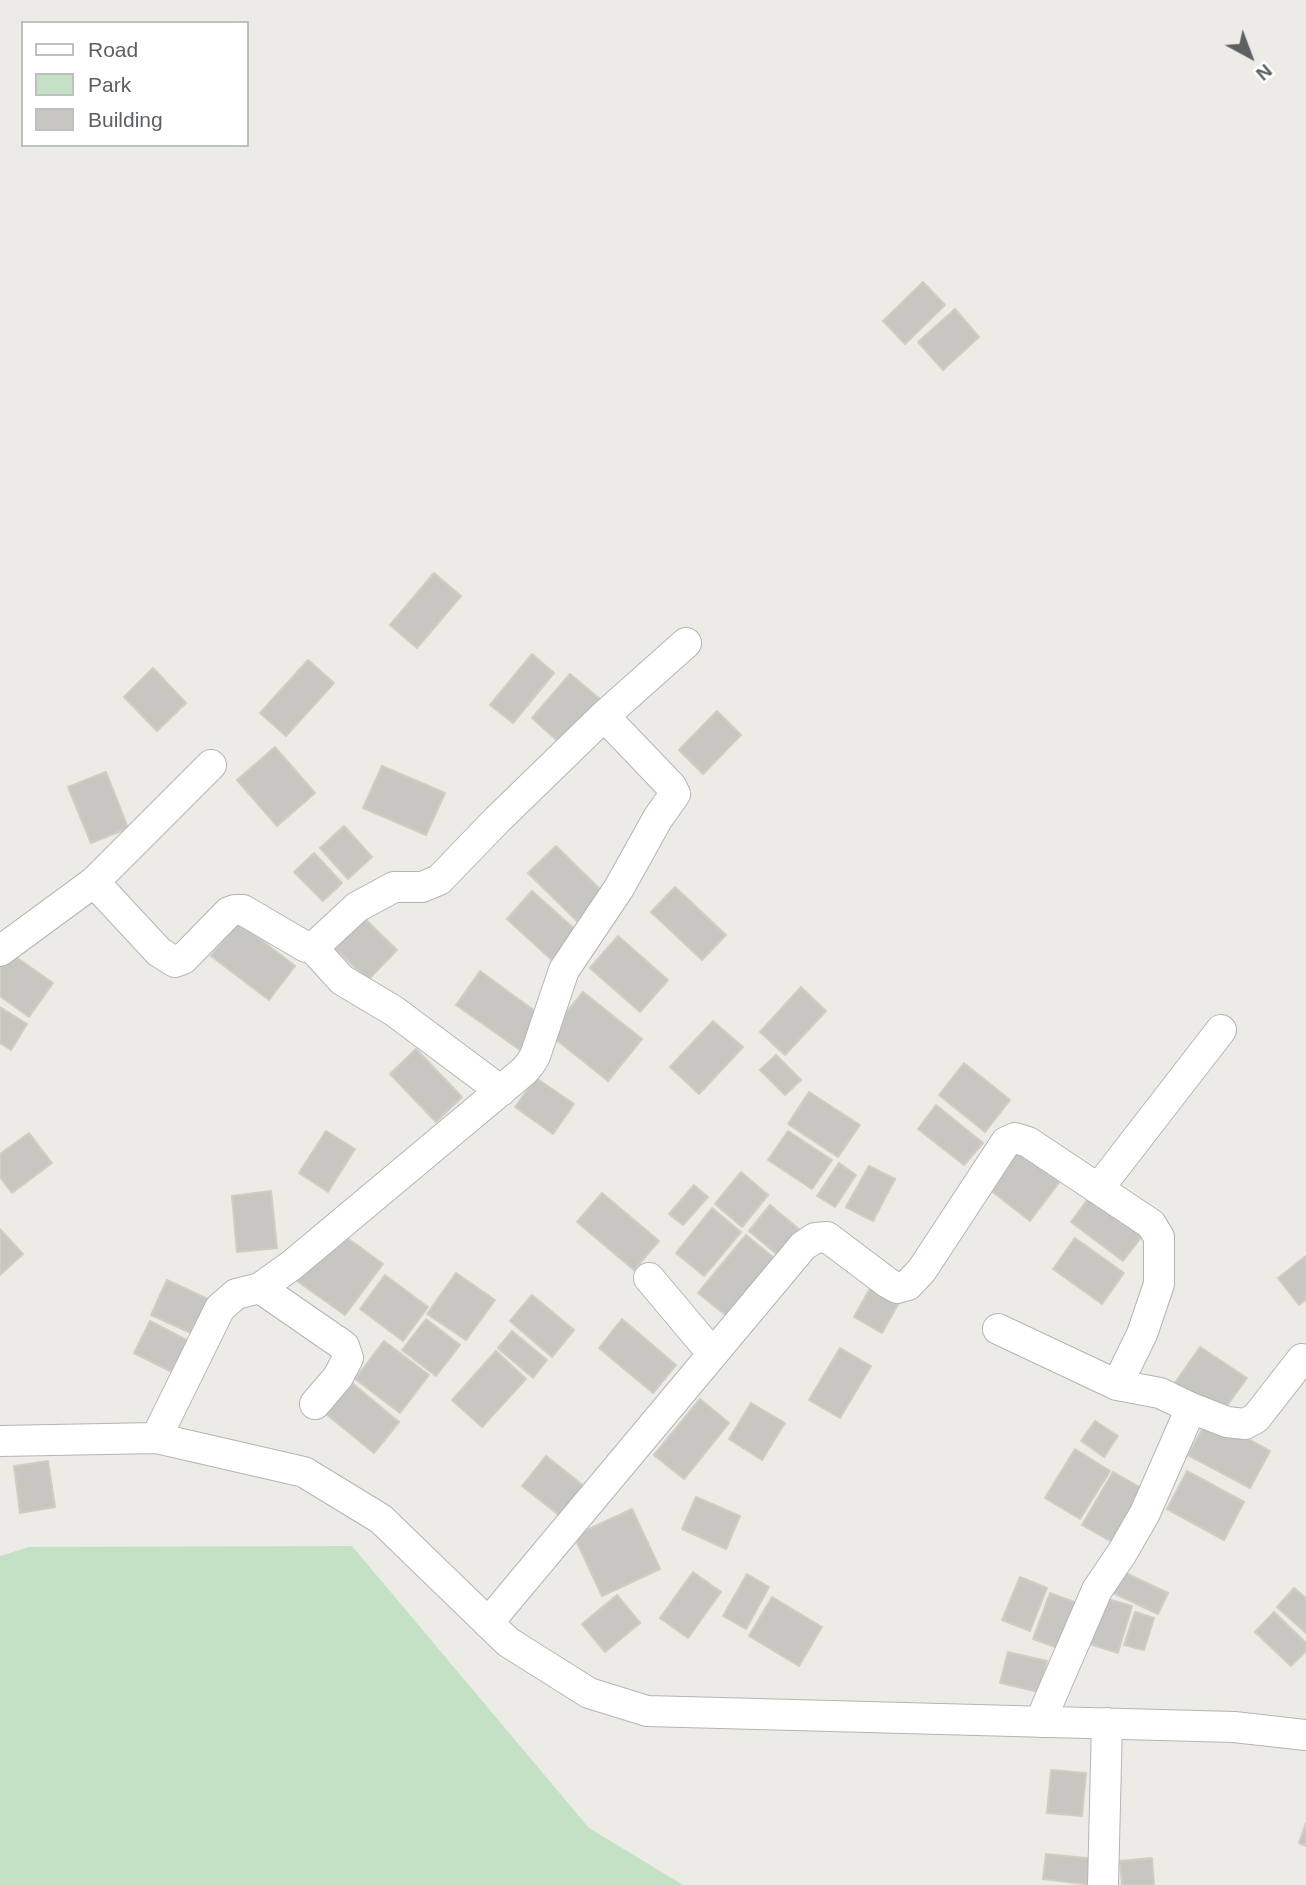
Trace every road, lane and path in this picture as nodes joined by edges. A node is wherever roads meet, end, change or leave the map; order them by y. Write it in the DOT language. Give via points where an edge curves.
graph roads {
  1 [pos="686,643"];
  2 [pos="604,716"];
  3 [pos="211,765"];
  4 [pos="94,882"];
  5 [pos="311,946"];
  6 [pos="0,951"];
  7 [pos="1220,1030"];
  8 [pos="501,1091"];
  9 [pos="1098,1189"];
  10 [pos="649,1278"];
  11 [pos="260,1288"];
  12 [pos="998,1329"];
  13 [pos="712,1353"];
  14 [pos="1306,1363"];
  15 [pos="1117,1385"];
  16 [pos="315,1404"];
  17 [pos="1191,1408"];
  18 [pos="156,1438"];
  19 [pos="0,1440"];
  20 [pos="488,1623"];
  21 [pos="1040,1723"];
  22 [pos="1107,1723"];
  23 [pos="1306,1735"];
  24 [pos="1103,1885"];
  1 -- 2 [label="street"];
  2 -- 5 [label="street" via="439,880 422,887 394,887 358,907 325,940"];
  2 -- 8 [label="street" via="675,794 564,970 535,1056"];
  3 -- 4 [label="street"];
  4 -- 5 [label="street" via="159,952 175,962 235,910"];
  4 -- 6 [label="street"];
  5 -- 8 [label="street" via="342,980 394,1011"];
  7 -- 9 [label="street"];
  8 -- 11 [label="street"];
  9 -- 13 [label="street" via="1015,1138 1006,1142 908,1285 897,1288 827,1237 815,1238 803,1246"];
  9 -- 15 [label="street" via="1151,1224 1160,1237 1159,1284 1142,1334"];
  10 -- 13 [label="street"];
  11 -- 16 [label="street" via="344,1346 348,1358"];
  11 -- 18 [label="street" via="236,1294 220,1308"];
  12 -- 15 [label="street"];
  13 -- 20 [label="street"];
  14 -- 17 [label="street" via="1302,1359 1256,1418 1245,1424"];
  15 -- 17 [label="street" via="1160,1393"];
  17 -- 21 [label="street" via="1145,1513 1097,1590"];
  18 -- 19 [label="street"];
  18 -- 20 [label="street" via="304,1472 381,1519"];
  20 -- 21 [label="street" via="508,1642 589,1692 647,1711"];
  21 -- 22 [label="street"];
  22 -- 23 [label="street" via="1234,1727"];
  22 -- 24 [label="street"];
}
